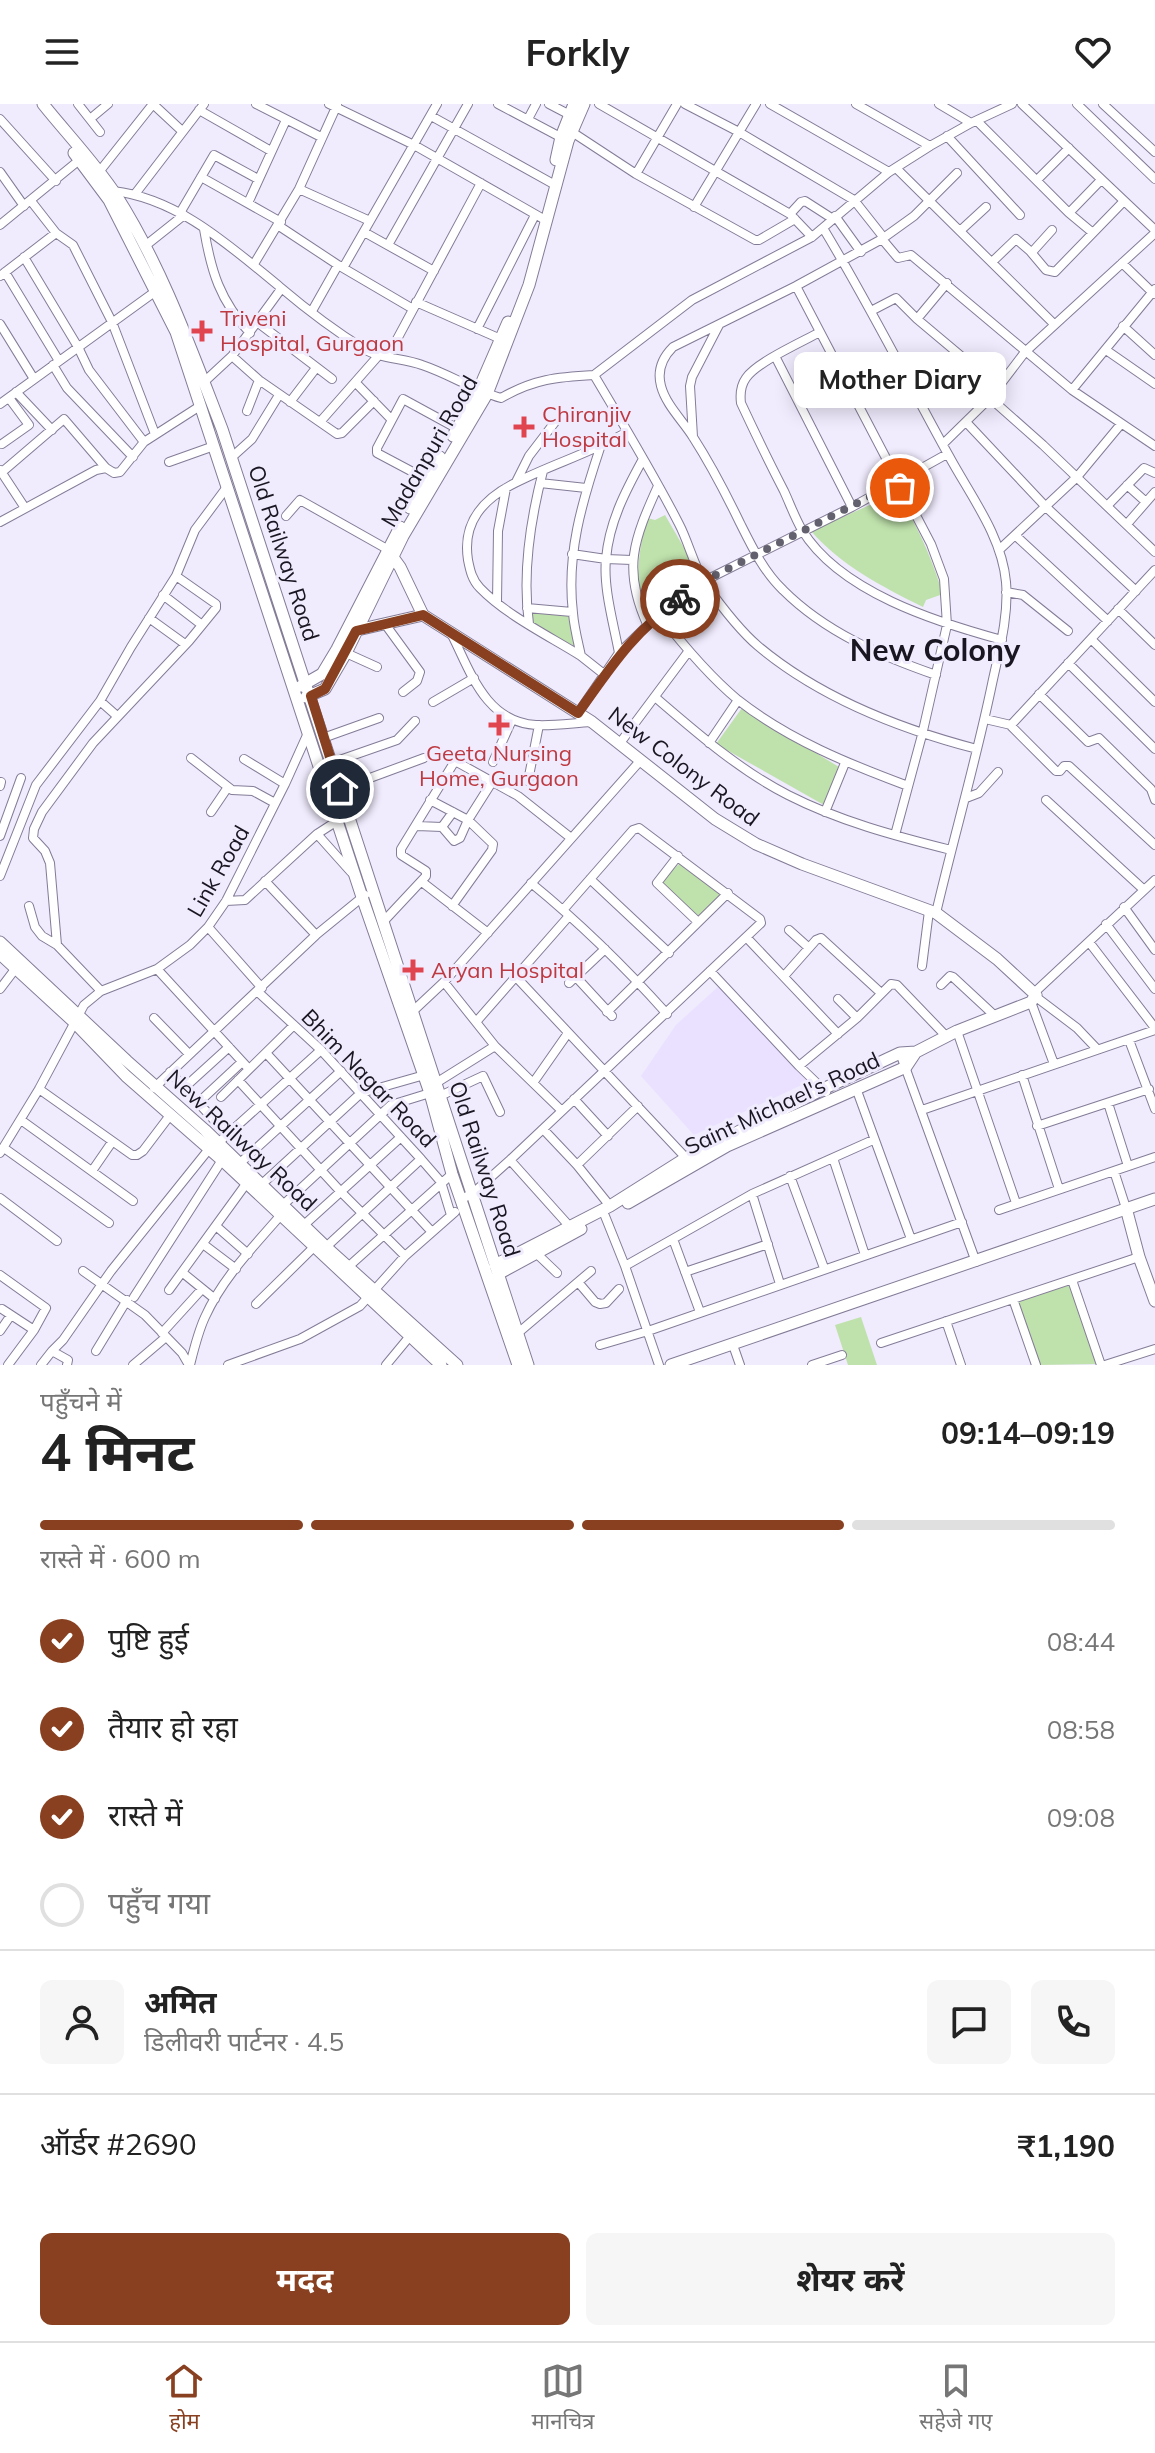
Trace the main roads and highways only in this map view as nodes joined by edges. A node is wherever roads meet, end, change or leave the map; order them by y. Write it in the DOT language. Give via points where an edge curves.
graph roads {
  1 [pos="34,104"];
  2 [pos="43,104"];
  3 [pos="584,104"];
  4 [pos="573,112"];
  5 [pos="82,158"];
  6 [pos="202,388"];
  7 [pos="482,392"];
  8 [pos="256,551"];
  9 [pos="393,557"];
  10 [pos="423,615"];
  11 [pos="351,630"];
  12 [pos="309,690"];
  13 [pos="295,695"];
  14 [pos="367,893"];
  15 [pos="0,942"];
  16 [pos="0,954"];
  17 [pos="76,1018"];
  18 [pos="916,1052"];
  19 [pos="433,1084"];
  20 [pos="152,1090"];
  21 [pos="827,1094"];
  22 [pos="213,1146"];
  23 [pos="1155,1199"];
  24 [pos="466,1200"];
  25 [pos="1126,1208"];
  26 [pos="281,1211"];
  27 [pos="573,1229"];
  28 [pos="320,1247"];
  29 [pos="497,1269"];
  30 [pos="372,1293"];
  31 [pos="1155,1301"];
  32 [pos="386,1306"];
  33 [pos="441,1365"];
  34 [pos="457,1365"];
  35 [pos="518,1365"];
  36 [pos="528,1365"];
  37 [pos="671,1365"];
  1 -- 5 [label="main road, Old Railway Road"];
  2 -- 5 [label="main road, Old Railway Road"];
  3 -- 4 [label="main road, Madanpuri Road"];
  4 -- 7 [label="main road, Madanpuri Road" via="541,218 529,285"];
  5 -- 6 [label="main road, Old Railway Road" via="109,200"];
  5 -- 6 [label="main road, Old Railway Road" via="113,191 145,246 177,314"];
  6 -- 8 [label="main road, Old Railway Road" via="232,457"];
  6 -- 8 [label="main road, Old Railway Road" via="200,406"];
  7 -- 9 [label="main road, Madanpuri Road"];
  7 -- 9 [label="main road, Madanpuri Road" via="426,479"];
  8 -- 12 [label="main road, Old Railway Road"];
  8 -- 13 [label="main road, Old Railway Road"];
  9 -- 10 [label="main road"];
  9 -- 11 [label="main road, Madanpuri Road"];
  10 -- 11 [label="main road"];
  10 -- 18 [label="main road, New Colony Road" via="592,722 715,819 802,864 932,912 997,959 1034,997"];
  11 -- 12 [label="main road, Madanpuri Road"];
  11 -- 12 [label="main road, Madanpuri Road" via="346,653 325,689"];
  12 -- 13 [label="main road"];
  12 -- 14 [label="main road, Old Railway Road"];
  13 -- 14 [label="main road, Old Railway Road" via="356,878"];
  14 -- 19 [label="main road, Old Railway Road"];
  14 -- 19 [label="main road, Old Railway Road" via="383,922"];
  15 -- 17 [label="main road, New Railway Road"];
  16 -- 17 [label="main road, New Railway Road"];
  17 -- 20 [label="main road, New Railway Road"];
  18 -- 21 [label="main road, Saint Michael's Road" via="900,1053"];
  18 -- 21 [label="main road, Saint Michael's Road" via="906,1067"];
  19 -- 24 [label="main road, Old Railway Road"];
  19 -- 24 [label="main road, Old Railway Road" via="452,1174"];
  20 -- 22 [label="main road, New Railway Road"];
  20 -- 22 [label="main road, New Railway Road" via="171,1114"];
  21 -- 27 [label="main road, Saint Michael's Road" via="690,1162"];
  22 -- 26 [label="main road, New Railway Road" via="246,1184"];
  22 -- 26 [label="main road, New Railway Road" via="261,1185"];
  23 -- 25 [label="main road"];
  24 -- 29 [label="main road, Old Railway Road"];
  24 -- 35 [label="main road, Old Railway Road"];
  25 -- 31 [label="main road"];
  25 -- 37 [label="main road"];
  26 -- 28 [label="main road, New Railway Road"];
  26 -- 28 [label="main road, New Railway Road" via="304,1225"];
  27 -- 29 [label="main road, Saint Michael's Road"];
  27 -- 29 [label="main road, Saint Michael's Road" via="536,1253"];
  28 -- 30 [label="main road, New Railway Road"];
  28 -- 30 [label="main road, New Railway Road"];
  29 -- 36 [label="main road, Old Railway Road"];
  30 -- 32 [label="main road, New Railway Road"];
  32 -- 33 [label="main road, New Railway Road"];
  32 -- 34 [label="main road, New Railway Road"];
}
